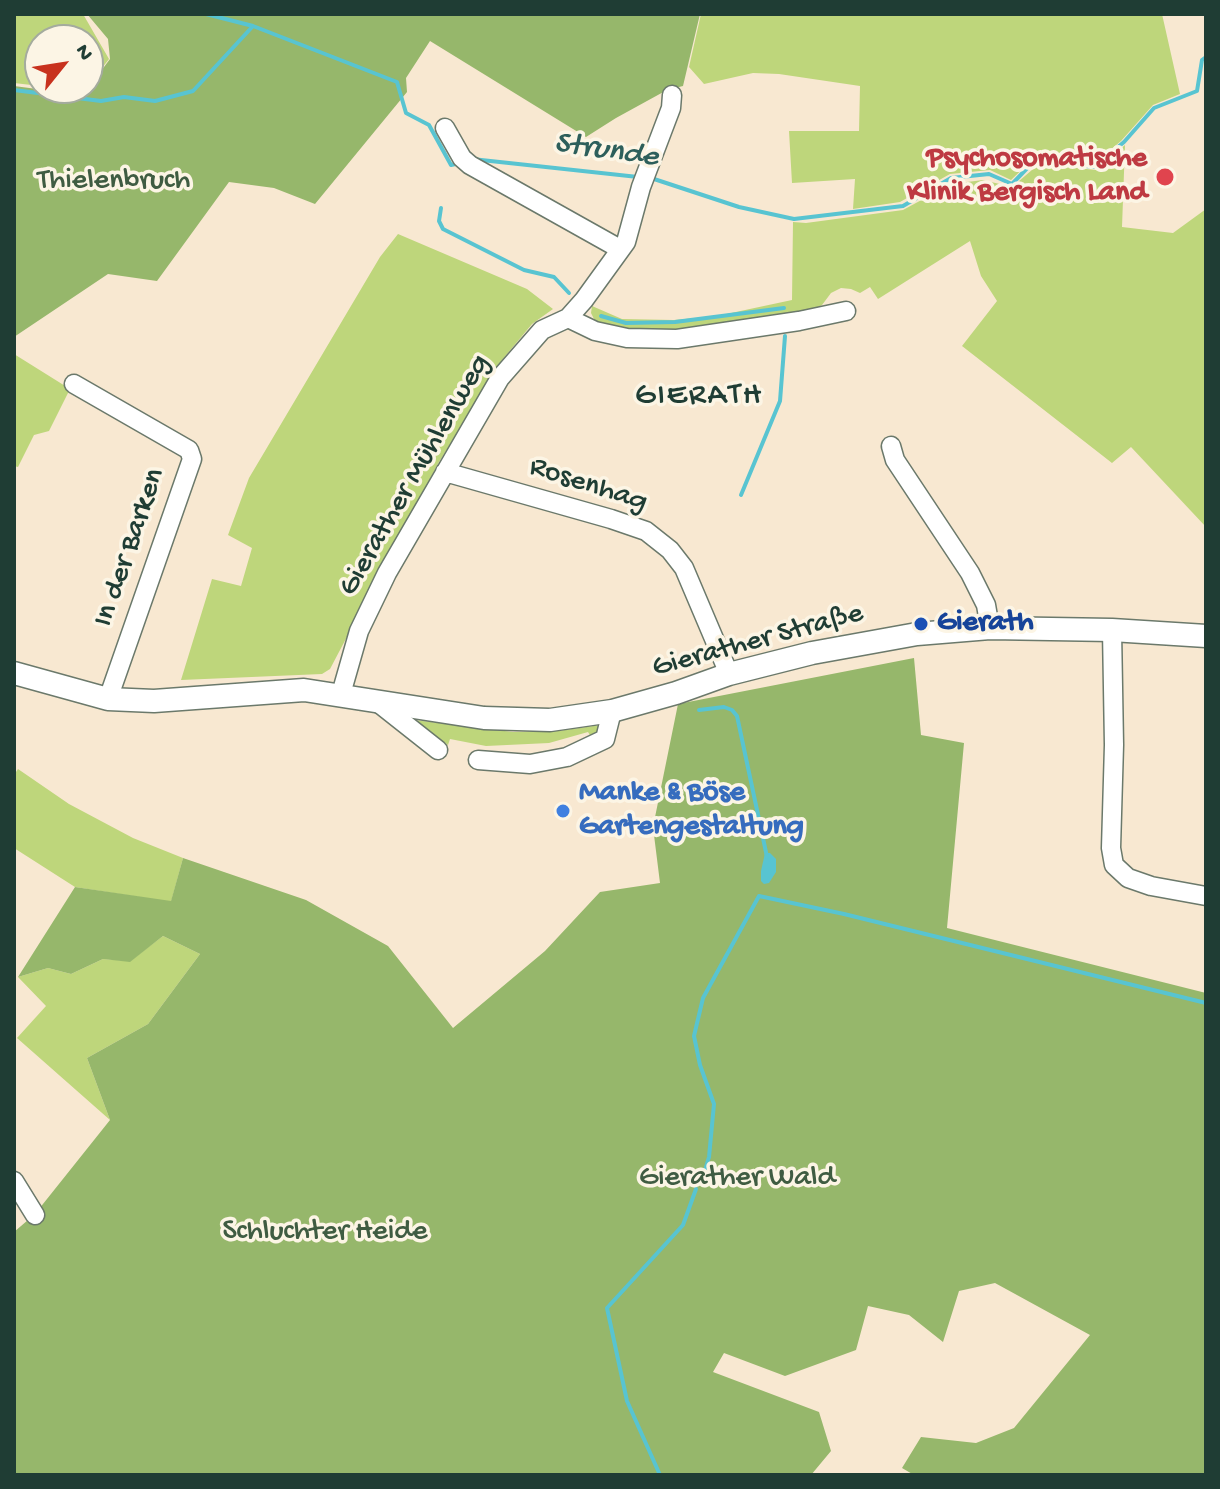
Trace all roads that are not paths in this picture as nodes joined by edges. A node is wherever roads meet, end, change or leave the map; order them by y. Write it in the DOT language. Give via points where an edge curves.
graph roads {
  1 [pos="672,95"];
  2 [pos="445,128"];
  3 [pos="620,249"];
  4 [pos="846,311"];
  5 [pos="568,318"];
  6 [pos="74,384"];
  7 [pos="891,446"];
  8 [pos="445,472"];
  9 [pos="990,628"];
  10 [pos="1112,630"];
  11 [pos="1206,636"];
  12 [pos="14,673"];
  13 [pos="729,674"];
  14 [pos="341,694"];
  15 [pos="108,699"];
  16 [pos="374,699"];
  17 [pos="612,711"];
  18 [pos="438,750"];
  19 [pos="478,760"];
  20 [pos="1206,896"];
  21 [pos="14,1181"];
  22 [pos="35,1215"];
  1 -- 3 [label="street, Gierather Mühlenweg"];
  2 -- 3 [label="street" via="466,162"];
  3 -- 5 [label="street, Gierather Mühlenweg"];
  4 -- 5 [label="street" via="677,339 627,338"];
  5 -- 8 [label="street, Gierather Mühlenweg" via="542,330 500,378"];
  6 -- 15 [label="street, In der Barken" via="189,450 192,459"];
  7 -- 9 [label="street" via="970,573 986,605"];
  8 -- 13 [label="street, Rosenhag" via="646,531 684,568"];
  8 -- 14 [label="street, Gierather Mühlenweg" via="359,631"];
  9 -- 10 [label="street, Gierather Straße"];
  9 -- 13 [label="street, Gierather Straße" via="917,634"];
  10 -- 11 [label="street, Gierather Straße"];
  10 -- 20 [label="street" via="1114,865 1128,878 1151,886"];
  12 -- 15 [label="street, Gierather Straße"];
  13 -- 17 [label="street, Gierather Straße"];
  14 -- 15 [label="street, Gierather Straße" via="304,690 154,701"];
  14 -- 16 [label="street, Gierather Straße"];
  16 -- 17 [label="street, Gierather Straße" via="484,718 550,720"];
  16 -- 18 [label="street, Gierather Straße"];
  17 -- 19 [label="street" via="605,739 567,757 530,764"];
  21 -- 22 [label="street"];
}
